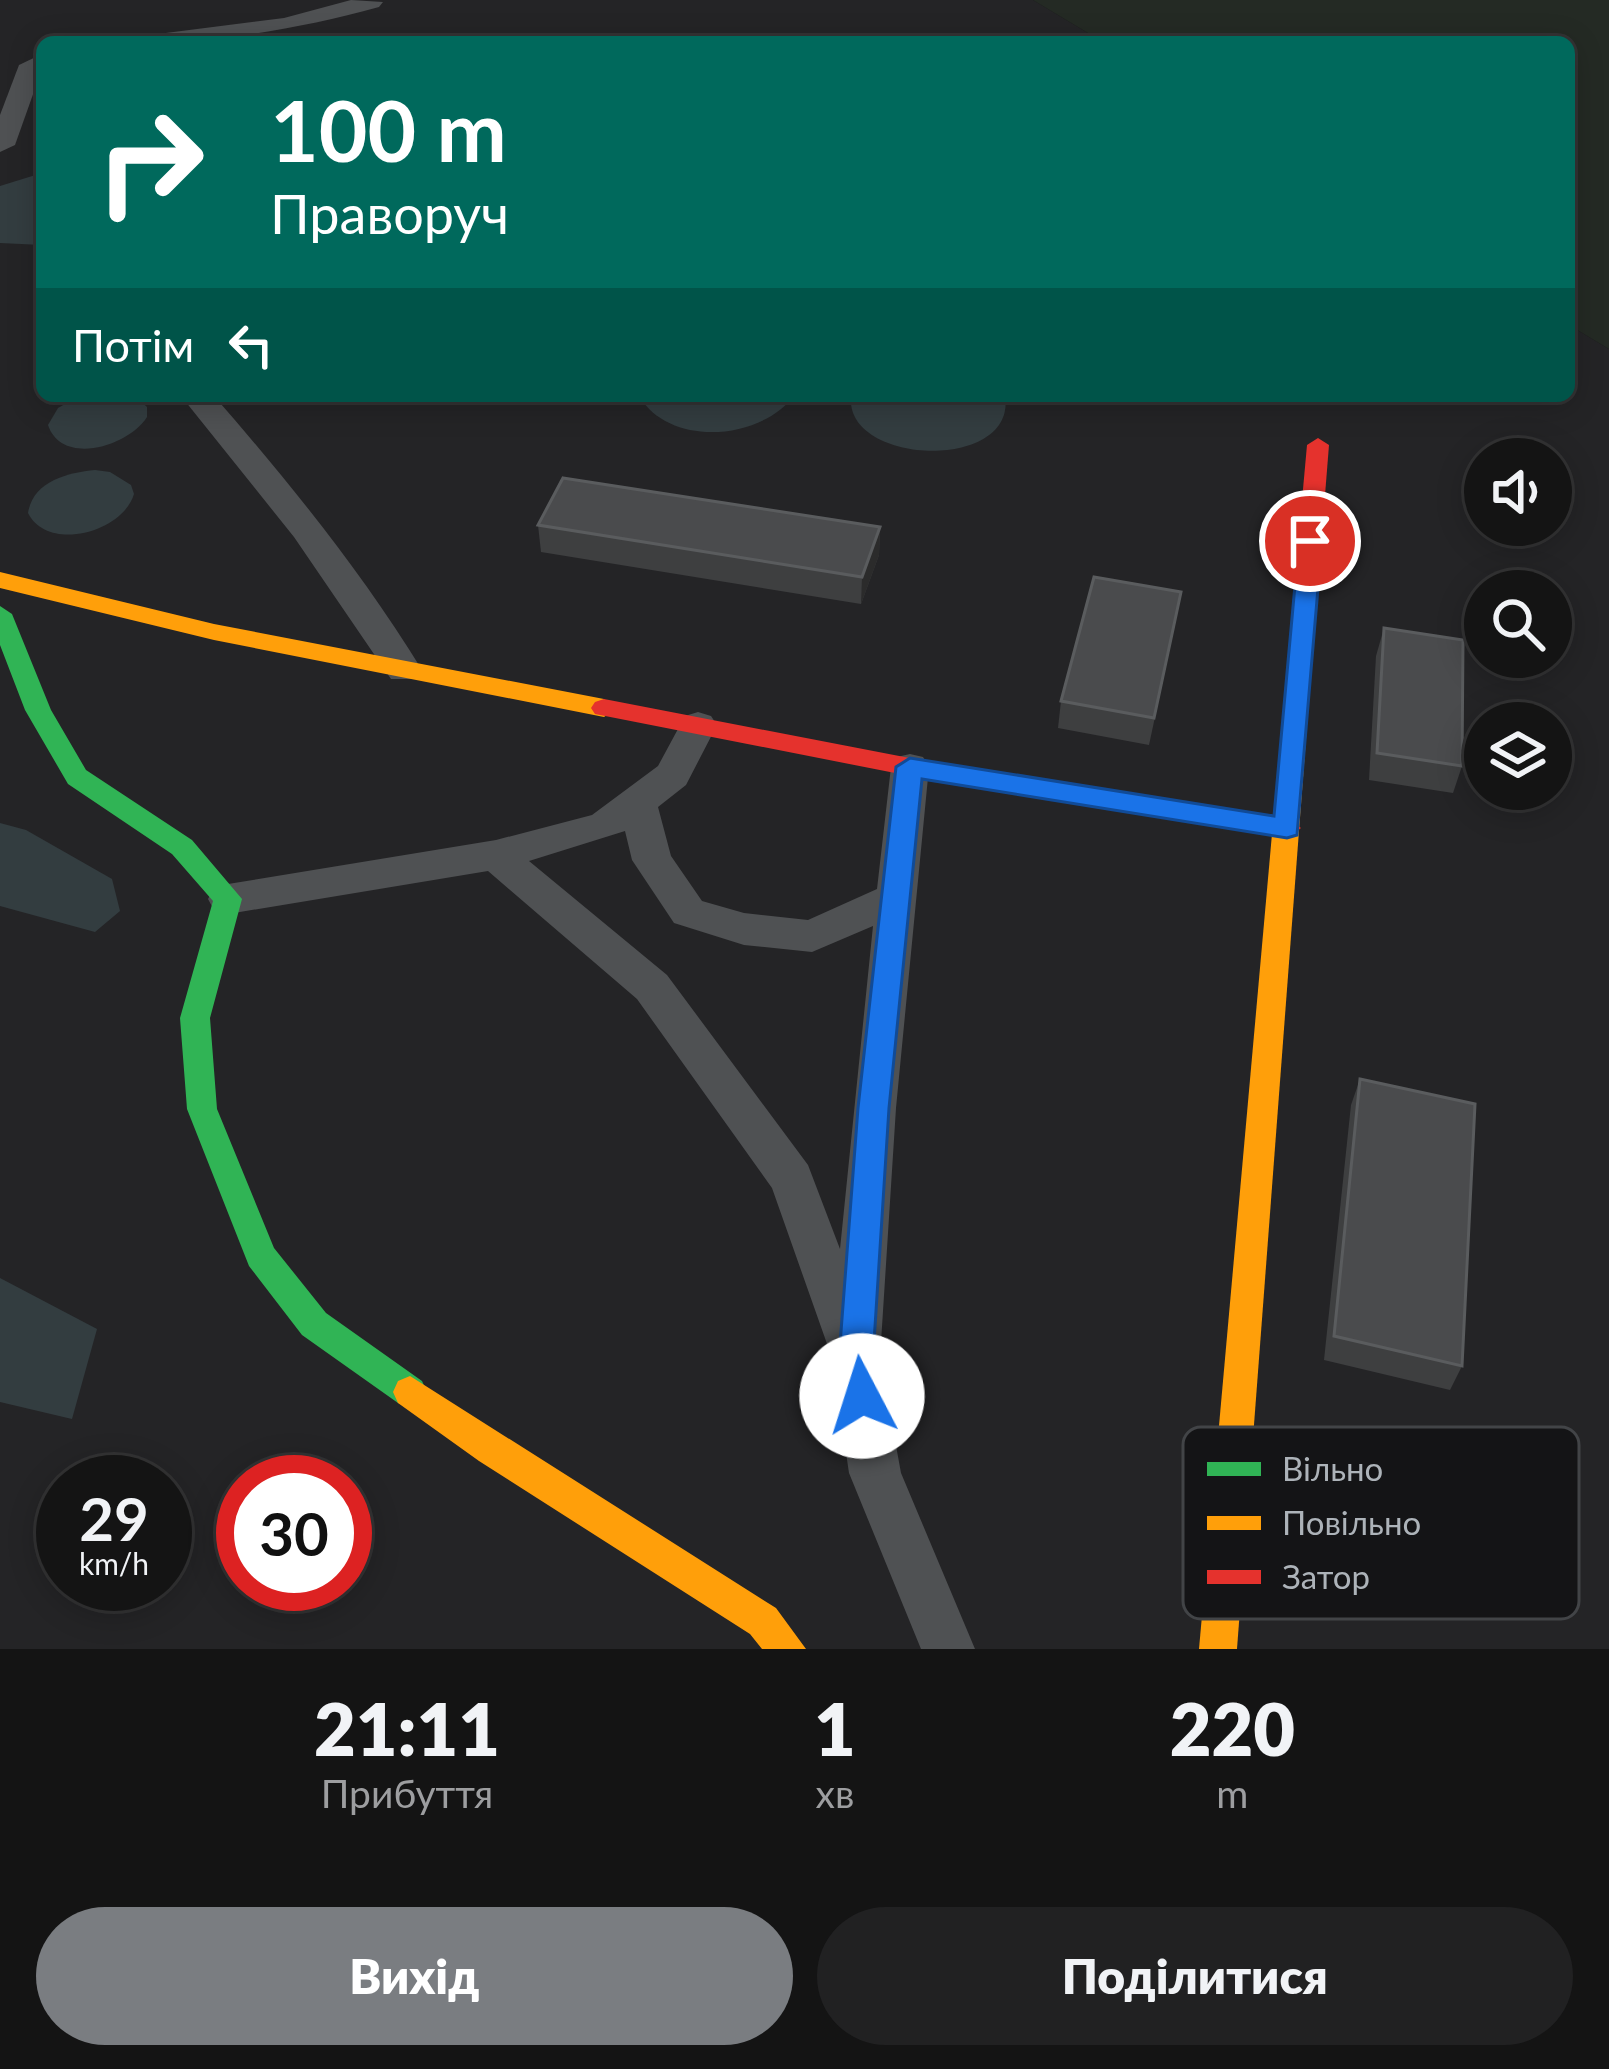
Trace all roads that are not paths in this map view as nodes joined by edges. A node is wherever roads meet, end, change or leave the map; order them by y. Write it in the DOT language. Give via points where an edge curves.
graph roads {
  1 [pos="372,1"];
  2 [pos="198,36"];
  3 [pos="340,36"];
  4 [pos="36,63"];
  5 [pos="2,145"];
  6 [pos="202,402"];
  7 [pos="1318,445"];
  8 [pos="0,580"];
  9 [pos="0,614"];
  10 [pos="404,670"];
  11 [pos="698,725"];
  12 [pos="910,767"];
  13 [pos="637,802"];
  14 [pos="1287,828"];
  15 [pos="496,855"];
  16 [pos="897,897"];
  17 [pos="228,899"];
  18 [pos="856,1358"];
  19 [pos="1236,1427"];
  20 [pos="1220,1619"];
  21 [pos="787,1649"];
  22 [pos="948,1649"];
  23 [pos="1217,1649"];
  1 -- 2 [label="street" via="285,25"];
  1 -- 3 [label="street"];
  4 -- 5 [label="street"];
  6 -- 10 [label="street" via="334,565"];
  7 -- 14 [label="street"];
  8 -- 10 [label="street"];
  9 -- 17 [label="street" via="38,710 76,777 182,847"];
  10 -- 11 [label="street"];
  11 -- 12 [label="street"];
  11 -- 13 [label="street" via="673,775"];
  12 -- 14 [label="street"];
  12 -- 16 [label="street"];
  13 -- 15 [label="street" via="605,826"];
  13 -- 16 [label="street" via="652,860 688,912 744,929 812,936"];
  14 -- 19 [label="street"];
  15 -- 17 [label="street"];
  15 -- 18 [label="street" via="652,987 792,1179"];
  16 -- 18 [label="street"];
  17 -- 21 [label="street" via="195,1018 202,1109 261,1256 314,1324 491,1449 763,1621"];
  18 -- 22 [label="street" via="875,1473"];
  20 -- 23 [label="street"];
}
